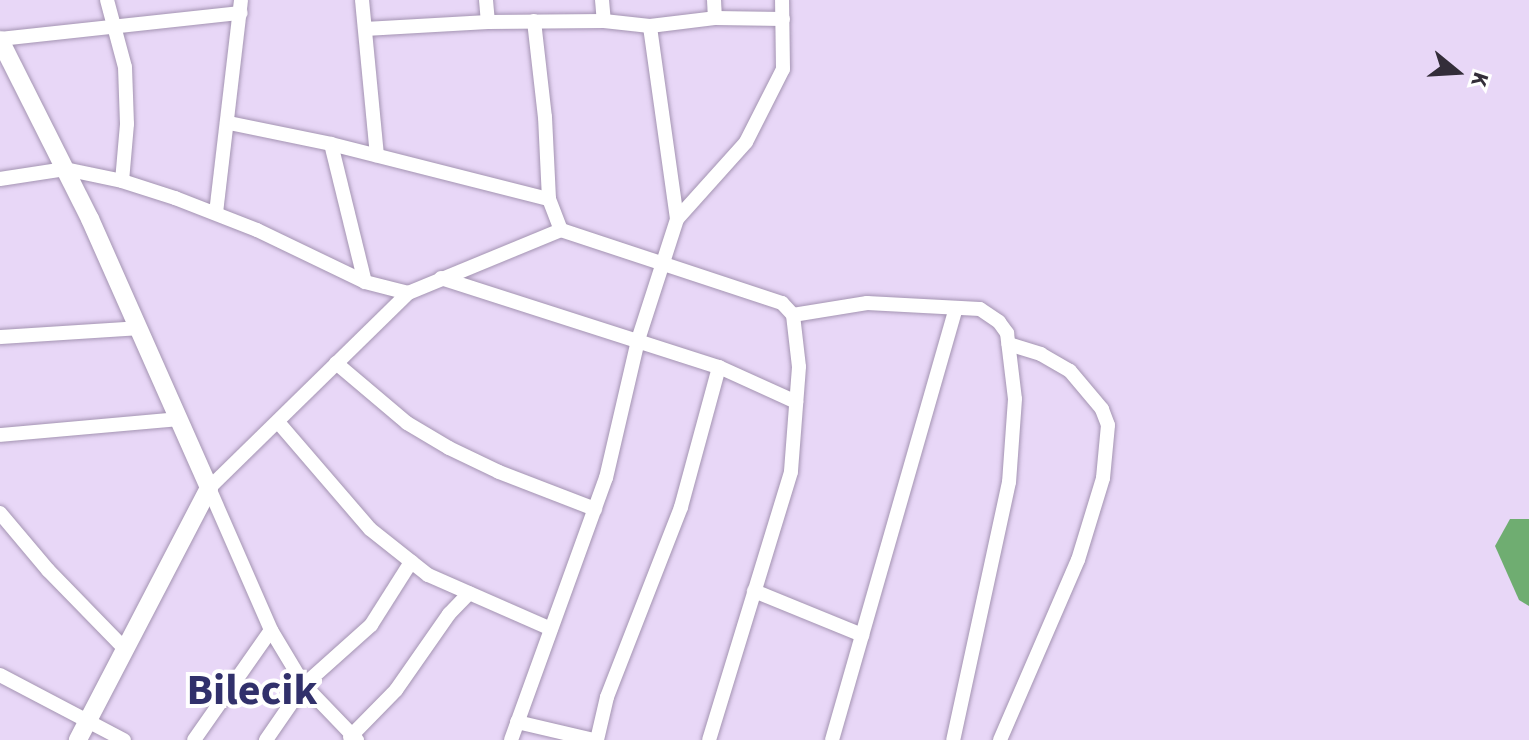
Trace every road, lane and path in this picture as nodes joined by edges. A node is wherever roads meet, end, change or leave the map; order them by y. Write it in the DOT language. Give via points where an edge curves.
graph roads {
  1 [pos="107,0"];
  2 [pos="362,0"];
  3 [pos="486,0"];
  4 [pos="602,0"];
  5 [pos="714,0"];
  6 [pos="782,0"];
  7 [pos="241,6"];
  8 [pos="715,18"];
  9 [pos="783,19"];
  10 [pos="534,21"];
  11 [pos="604,21"];
  12 [pos="488,22"];
  13 [pos="115,26"];
  14 [pos="650,26"];
  15 [pos="365,29"];
  16 [pos="0,40"];
  17 [pos="229,123"];
  18 [pos="331,144"];
  19 [pos="377,155"];
  20 [pos="65,169"];
  21 [pos="0,179"];
  22 [pos="122,181"];
  23 [pos="549,199"];
  24 [pos="216,213"];
  25 [pos="677,219"];
  26 [pos="561,230"];
  27 [pos="663,265"];
  28 [pos="441,278"];
  29 [pos="365,282"];
  30 [pos="408,293"];
  31 [pos="955,310"];
  32 [pos="793,315"];
  33 [pos="138,328"];
  34 [pos="0,337"];
  35 [pos="638,340"];
  36 [pos="1008,344"];
  37 [pos="336,363"];
  38 [pos="719,367"];
  39 [pos="796,402"];
  40 [pos="178,419"];
  41 [pos="278,422"];
  42 [pos="0,435"];
  43 [pos="209,488"];
  44 [pos="595,509"];
  45 [pos="0,513"];
  46 [pos="411,562"];
  47 [pos="754,591"];
  48 [pos="469,593"];
  49 [pos="551,629"];
  50 [pos="271,630"];
  51 [pos="862,635"];
  52 [pos="123,647"];
  53 [pos="0,675"];
  54 [pos="304,685"];
  55 [pos="87,721"];
  56 [pos="517,722"];
  57 [pos="353,738"];
  58 [pos="78,740"];
  59 [pos="124,740"];
  60 [pos="194,740"];
  61 [pos="266,740"];
  62 [pos="511,740"];
  63 [pos="596,740"];
  64 [pos="709,740"];
  65 [pos="832,740"];
  66 [pos="953,740"];
  67 [pos="1000,740"];
  1 -- 13 [label="street"];
  2 -- 15 [label="street"];
  3 -- 12 [label="street"];
  4 -- 11 [label="street"];
  5 -- 8 [label="street"];
  6 -- 9 [label="street"];
  7 -- 13 [label="street"];
  7 -- 17 [label="street"];
  8 -- 9 [label="street"];
  8 -- 14 [label="street"];
  9 -- 25 [label="street" via="783,69 746,142"];
  10 -- 11 [label="street"];
  10 -- 12 [label="street"];
  10 -- 23 [label="street"];
  11 -- 14 [label="street"];
  12 -- 15 [label="street"];
  13 -- 16 [label="street"];
  13 -- 22 [label="street" via="125,67"];
  14 -- 25 [label="street"];
  15 -- 19 [label="street"];
  16 -- 20 [label="street"];
  17 -- 18 [label="street"];
  17 -- 24 [label="street"];
  18 -- 19 [label="street"];
  18 -- 29 [label="street"];
  19 -- 23 [label="street"];
  20 -- 21 [label="street"];
  20 -- 22 [label="street"];
  20 -- 33 [label="street"];
  22 -- 24 [label="street"];
  23 -- 26 [label="street"];
  24 -- 29 [label="street"];
  25 -- 27 [label="street"];
  26 -- 27 [label="street"];
  26 -- 28 [label="street"];
  27 -- 32 [label="street" via="782,303"];
  27 -- 35 [label="street"];
  28 -- 30 [label="street"];
  28 -- 35 [label="street"];
  29 -- 30 [label="street"];
  30 -- 37 [label="street"];
  31 -- 32 [label="street" via="867,303"];
  31 -- 36 [label="street" via="980,309 999,322"];
  31 -- 51 [label="street"];
  32 -- 39 [label="street" via="799,367"];
  33 -- 34 [label="street"];
  33 -- 40 [label="street"];
  35 -- 38 [label="street"];
  35 -- 44 [label="street"];
  36 -- 66 [label="street" via="1015,399 1009,482"];
  36 -- 67 [label="street" via="1041,354 1070,371 1102,409 1108,425 1103,478 1078,560"];
  37 -- 41 [label="street"];
  37 -- 44 [label="street" via="407,423 449,448"];
  38 -- 39 [label="street"];
  38 -- 63 [label="street" via="681,507 607,697"];
  39 -- 47 [label="street" via="791,472"];
  40 -- 42 [label="street"];
  40 -- 43 [label="street"];
  41 -- 43 [label="street"];
  41 -- 46 [label="street" via="370,529"];
  43 -- 50 [label="street"];
  43 -- 52 [label="street"];
  44 -- 49 [label="street"];
  45 -- 52 [label="street"];
  46 -- 48 [label="street"];
  46 -- 54 [label="street" via="371,625"];
  47 -- 51 [label="street"];
  47 -- 64 [label="street"];
  48 -- 49 [label="street"];
  48 -- 57 [label="street"];
  49 -- 56 [label="street"];
  50 -- 54 [label="street"];
  50 -- 60 [label="street"];
  51 -- 65 [label="street"];
  52 -- 55 [label="street"];
  53 -- 55 [label="street"];
  54 -- 57 [label="street"];
  54 -- 61 [label="street"];
  55 -- 58 [label="street"];
  55 -- 59 [label="street"];
  56 -- 62 [label="street"];
  56 -- 63 [label="street"];
}
